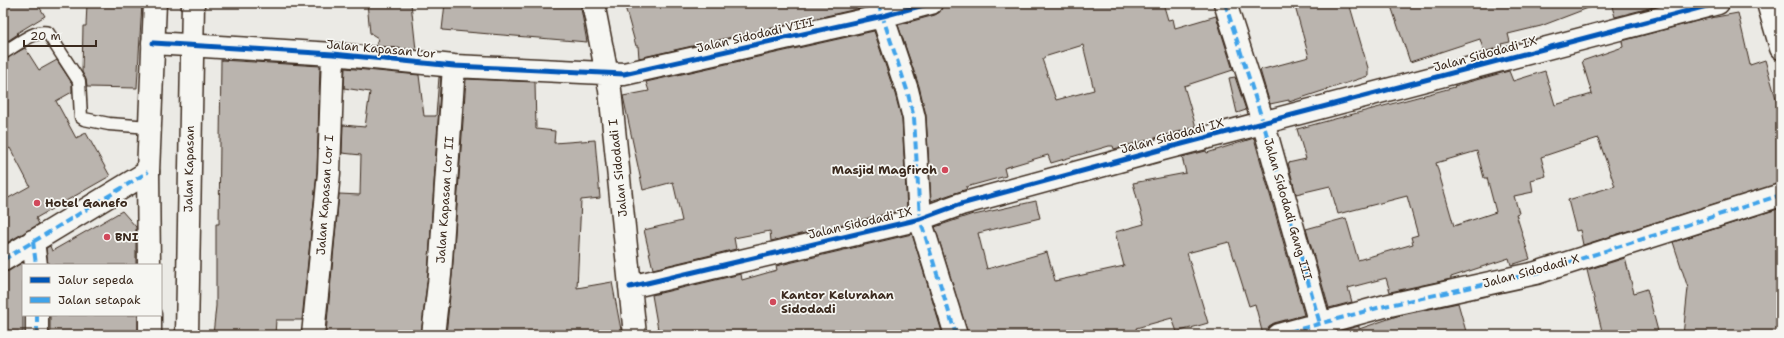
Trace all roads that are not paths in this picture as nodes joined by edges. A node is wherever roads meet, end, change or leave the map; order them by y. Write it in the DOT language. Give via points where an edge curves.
graph roads {
  1 [pos="155,3"];
  2 [pos="193,3"];
  3 [pos="592,3"];
  4 [pos="931,3"];
  5 [pos="1225,3"];
  6 [pos="1718,3"];
  7 [pos="1768,3"];
  8 [pos="881,10"];
  9 [pos="153,43"];
  10 [pos="191,46"];
  11 [pos="1781,48"];
  12 [pos="3,53"];
  13 [pos="333,54"];
  14 [pos="454,66"];
  15 [pos="607,74"];
  16 [pos="1263,122"];
  17 [pos="150,127"];
  18 [pos="148,172"];
  19 [pos="1781,195"];
  20 [pos="920,219"];
  21 [pos="33,241"];
  22 [pos="3,260"];
  23 [pos="36,264"];
  24 [pos="149,264"];
  25 [pos="630,287"];
  26 [pos="37,316"];
  27 [pos="150,316"];
  28 [pos="1320,324"];
  29 [pos="37,335"];
  30 [pos="150,335"];
  31 [pos="187,335"];
  32 [pos="313,335"];
  33 [pos="433,335"];
  34 [pos="635,335"];
  35 [pos="956,335"];
  36 [pos="1278,335"];
  1 -- 9 [label="street"];
  2 -- 10 [label="street, Jalan Kapasan"];
  3 -- 15 [label="street, Jalan Sidodadi I"];
  4 -- 8 [label="street, Jalan Sidodadi VIII"];
  5 -- 16 [label="street, Jalan Sidodadi Gang III"];
  6 -- 16 [label="street, Jalan Sidodadi IX"];
  7 -- 11 [label="street"];
  8 -- 15 [label="street, Jalan Sidodadi VIII" via="624,74"];
  8 -- 20 [label="street" via="914,118"];
  9 -- 10 [label="street, Jalan Kapasan Lor"];
  9 -- 17 [label="street"];
  10 -- 13 [label="street, Jalan Kapasan Lor"];
  10 -- 31 [label="street, Jalan Kapasan"];
  12 -- 17 [label="lane" via="37,33 48,33 79,81 81,117 109,124"];
  13 -- 14 [label="street, Jalan Kapasan Lor"];
  13 -- 32 [label="street, Jalan Kapasan Lor I" via="329,173"];
  14 -- 15 [label="street, Jalan Kapasan Lor"];
  14 -- 33 [label="street, Jalan Kapasan Lor II" via="440,274"];
  15 -- 25 [label="street, Jalan Sidodadi I"];
  16 -- 20 [label="street, Jalan Sidodadi IX" via="961,204"];
  16 -- 28 [label="street, Jalan Sidodadi Gang III"];
  17 -- 18 [label="street"];
  18 -- 21 [label="street"];
  18 -- 24 [label="street"];
  19 -- 28 [label="street, Jalan Sidodadi X" via="1536,273 1385,306"];
  20 -- 25 [label="street, Jalan Sidodadi IX"];
  20 -- 35 [label="street"];
  21 -- 22 [label="street"];
  21 -- 23 [label="street"];
  25 -- 34 [label="street, Jalan Sidodadi I"];
  26 -- 29 [label="street"];
  27 -- 30 [label="street"];
  28 -- 36 [label="street, Jalan Sidodadi X"];
}
